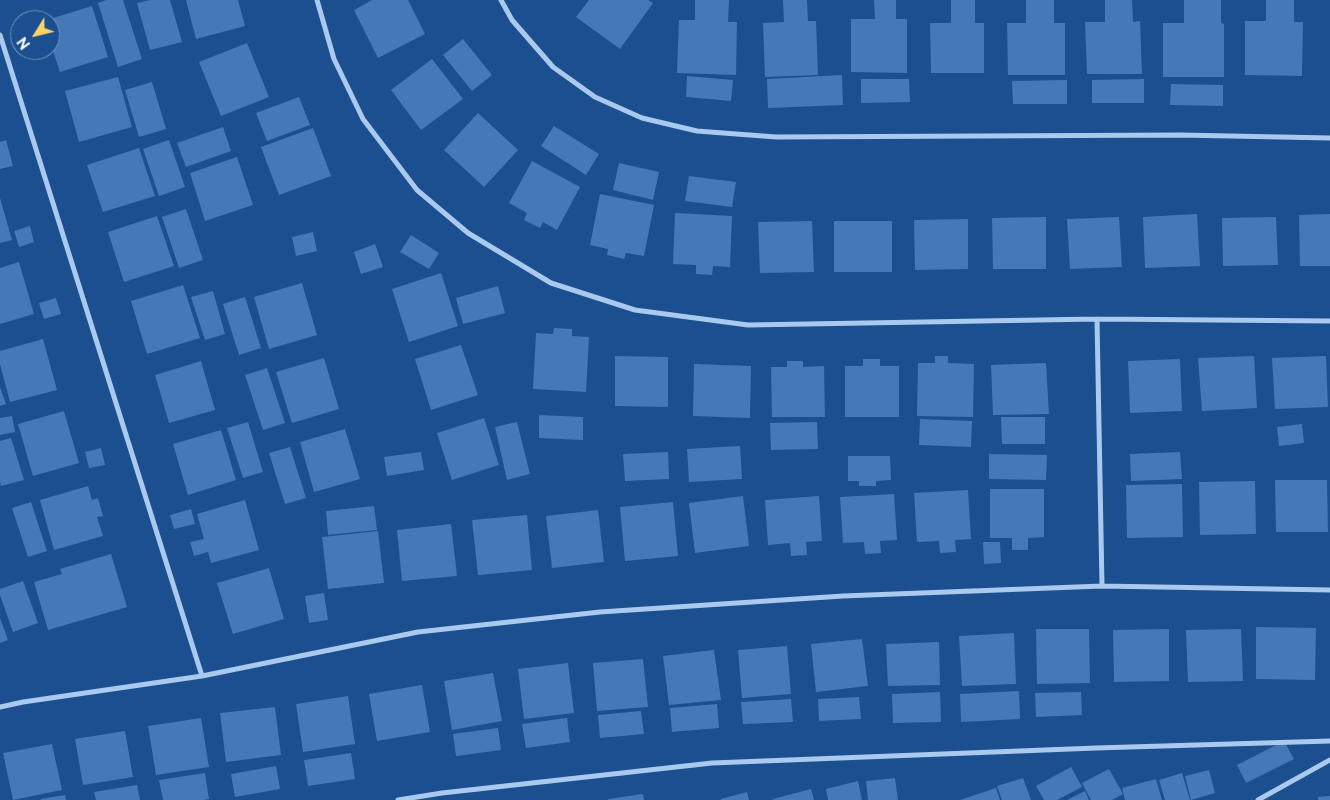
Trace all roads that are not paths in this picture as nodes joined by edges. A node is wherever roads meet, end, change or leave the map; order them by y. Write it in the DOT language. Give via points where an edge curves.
graph roads {
  1 [pos="317,0"];
  2 [pos="501,0"];
  3 [pos="0,34"];
  4 [pos="1330,138"];
  5 [pos="1096,319"];
  6 [pos="1330,321"];
  7 [pos="1102,586"];
  8 [pos="1330,590"];
  9 [pos="202,676"];
  10 [pos="0,707"];
  11 [pos="1330,741"];
  12 [pos="1330,760"];
  13 [pos="398,800"];
  14 [pos="1258,800"];
  1 -- 5 [label="street" via="334,59 363,119 416,190 468,233 551,283 635,310 748,325"];
  2 -- 4 [label="street" via="512,20 553,67 595,97 642,118 697,131 776,137 1180,135"];
  3 -- 9 [label="street"];
  5 -- 6 [label="street"];
  5 -- 7 [label="street"];
  7 -- 8 [label="street"];
  7 -- 9 [label="street" via="843,596 600,612 418,632"];
  9 -- 10 [label="street"];
  11 -- 13 [label="street" via="712,764"];
  12 -- 14 [label="street"];
}
